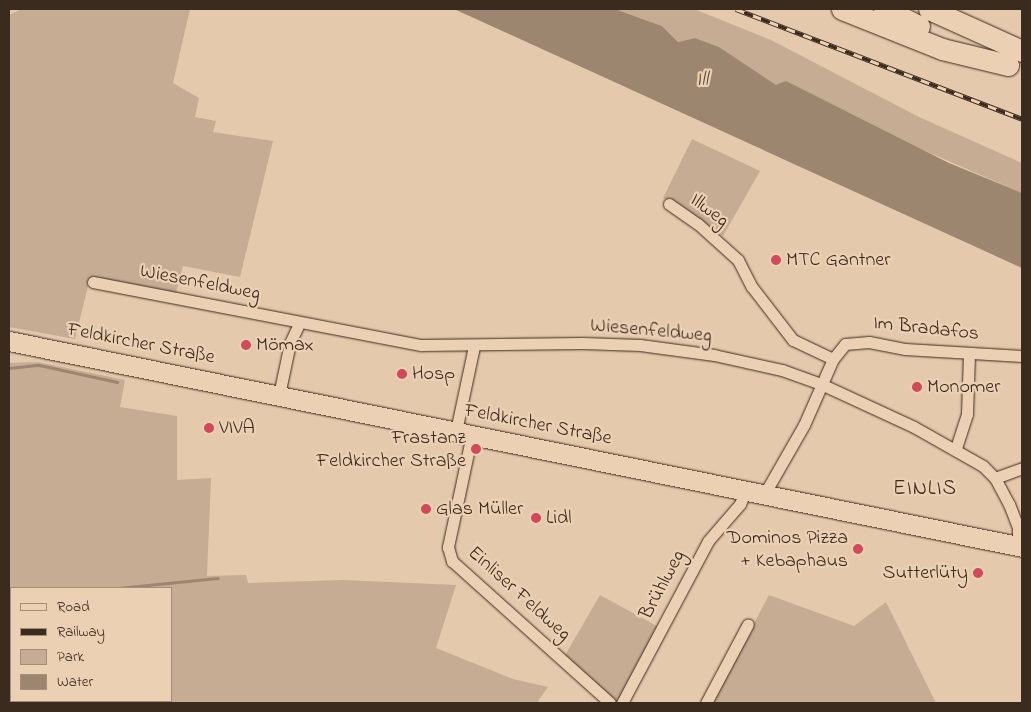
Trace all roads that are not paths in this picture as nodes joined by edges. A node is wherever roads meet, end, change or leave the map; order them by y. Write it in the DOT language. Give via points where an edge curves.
graph roads {
  1 [pos="842,9"];
  2 [pos="884,9"];
  3 [pos="929,9"];
  4 [pos="1017,62"];
  5 [pos="669,204"];
  6 [pos="93,282"];
  7 [pos="299,324"];
  8 [pos="9,341"];
  9 [pos="474,346"];
  10 [pos="969,354"];
  11 [pos="1022,356"];
  12 [pos="833,359"];
  13 [pos="821,384"];
  14 [pos="279,394"];
  15 [pos="464,433"];
  16 [pos="956,448"];
  17 [pos="1022,468"];
  18 [pos="995,478"];
  19 [pos="746,490"];
  20 [pos="765,493"];
  21 [pos="1020,546"];
  22 [pos="748,624"];
  23 [pos="610,703"];
  24 [pos="622,703"];
  25 [pos="706,703"];
  1 -- 4 [label="highway" via="942,49"];
  2 -- 4 [label="highway"];
  3 -- 4 [label="highway" via="971,28"];
  5 -- 12 [label="street, Illweg" via="727,248 793,340"];
  6 -- 7 [label="street, Wiesenfeldweg" via="241,309"];
  7 -- 9 [label="street, Wiesenfeldweg" via="421,345"];
  7 -- 14 [label="street" via="290,343"];
  8 -- 14 [label="main road, Feldkircher Straße"];
  9 -- 13 [label="street, Wiesenfeldweg" via="640,345 752,362"];
  9 -- 15 [label="street"];
  10 -- 11 [label="street, Im Bradafos"];
  10 -- 12 [label="street, Im Bradafos" via="856,341 845,344"];
  10 -- 16 [label="street" via="967,414"];
  12 -- 13 [label="street, Im Bradafos"];
  13 -- 16 [label="street, Wiesenfeldweg"];
  13 -- 20 [label="street" via="804,425"];
  14 -- 15 [label="main road, Feldkircher Straße"];
  15 -- 19 [label="main road, Feldkircher Straße"];
  15 -- 23 [label="street, Einliser Feldweg" via="448,547 452,561"];
  16 -- 18 [label="street, Wiesenfeldweg"];
  17 -- 18 [label="street"];
  18 -- 21 [label="street, Wiesenfeldweg" via="1017,523"];
  19 -- 20 [label="main road, Feldkircher Straße"];
  19 -- 24 [label="street, Brühlweg" via="740,504 708,541"];
  20 -- 21 [label="main road, Feldkircher Straße"];
  22 -- 25 [label="street"];
}
